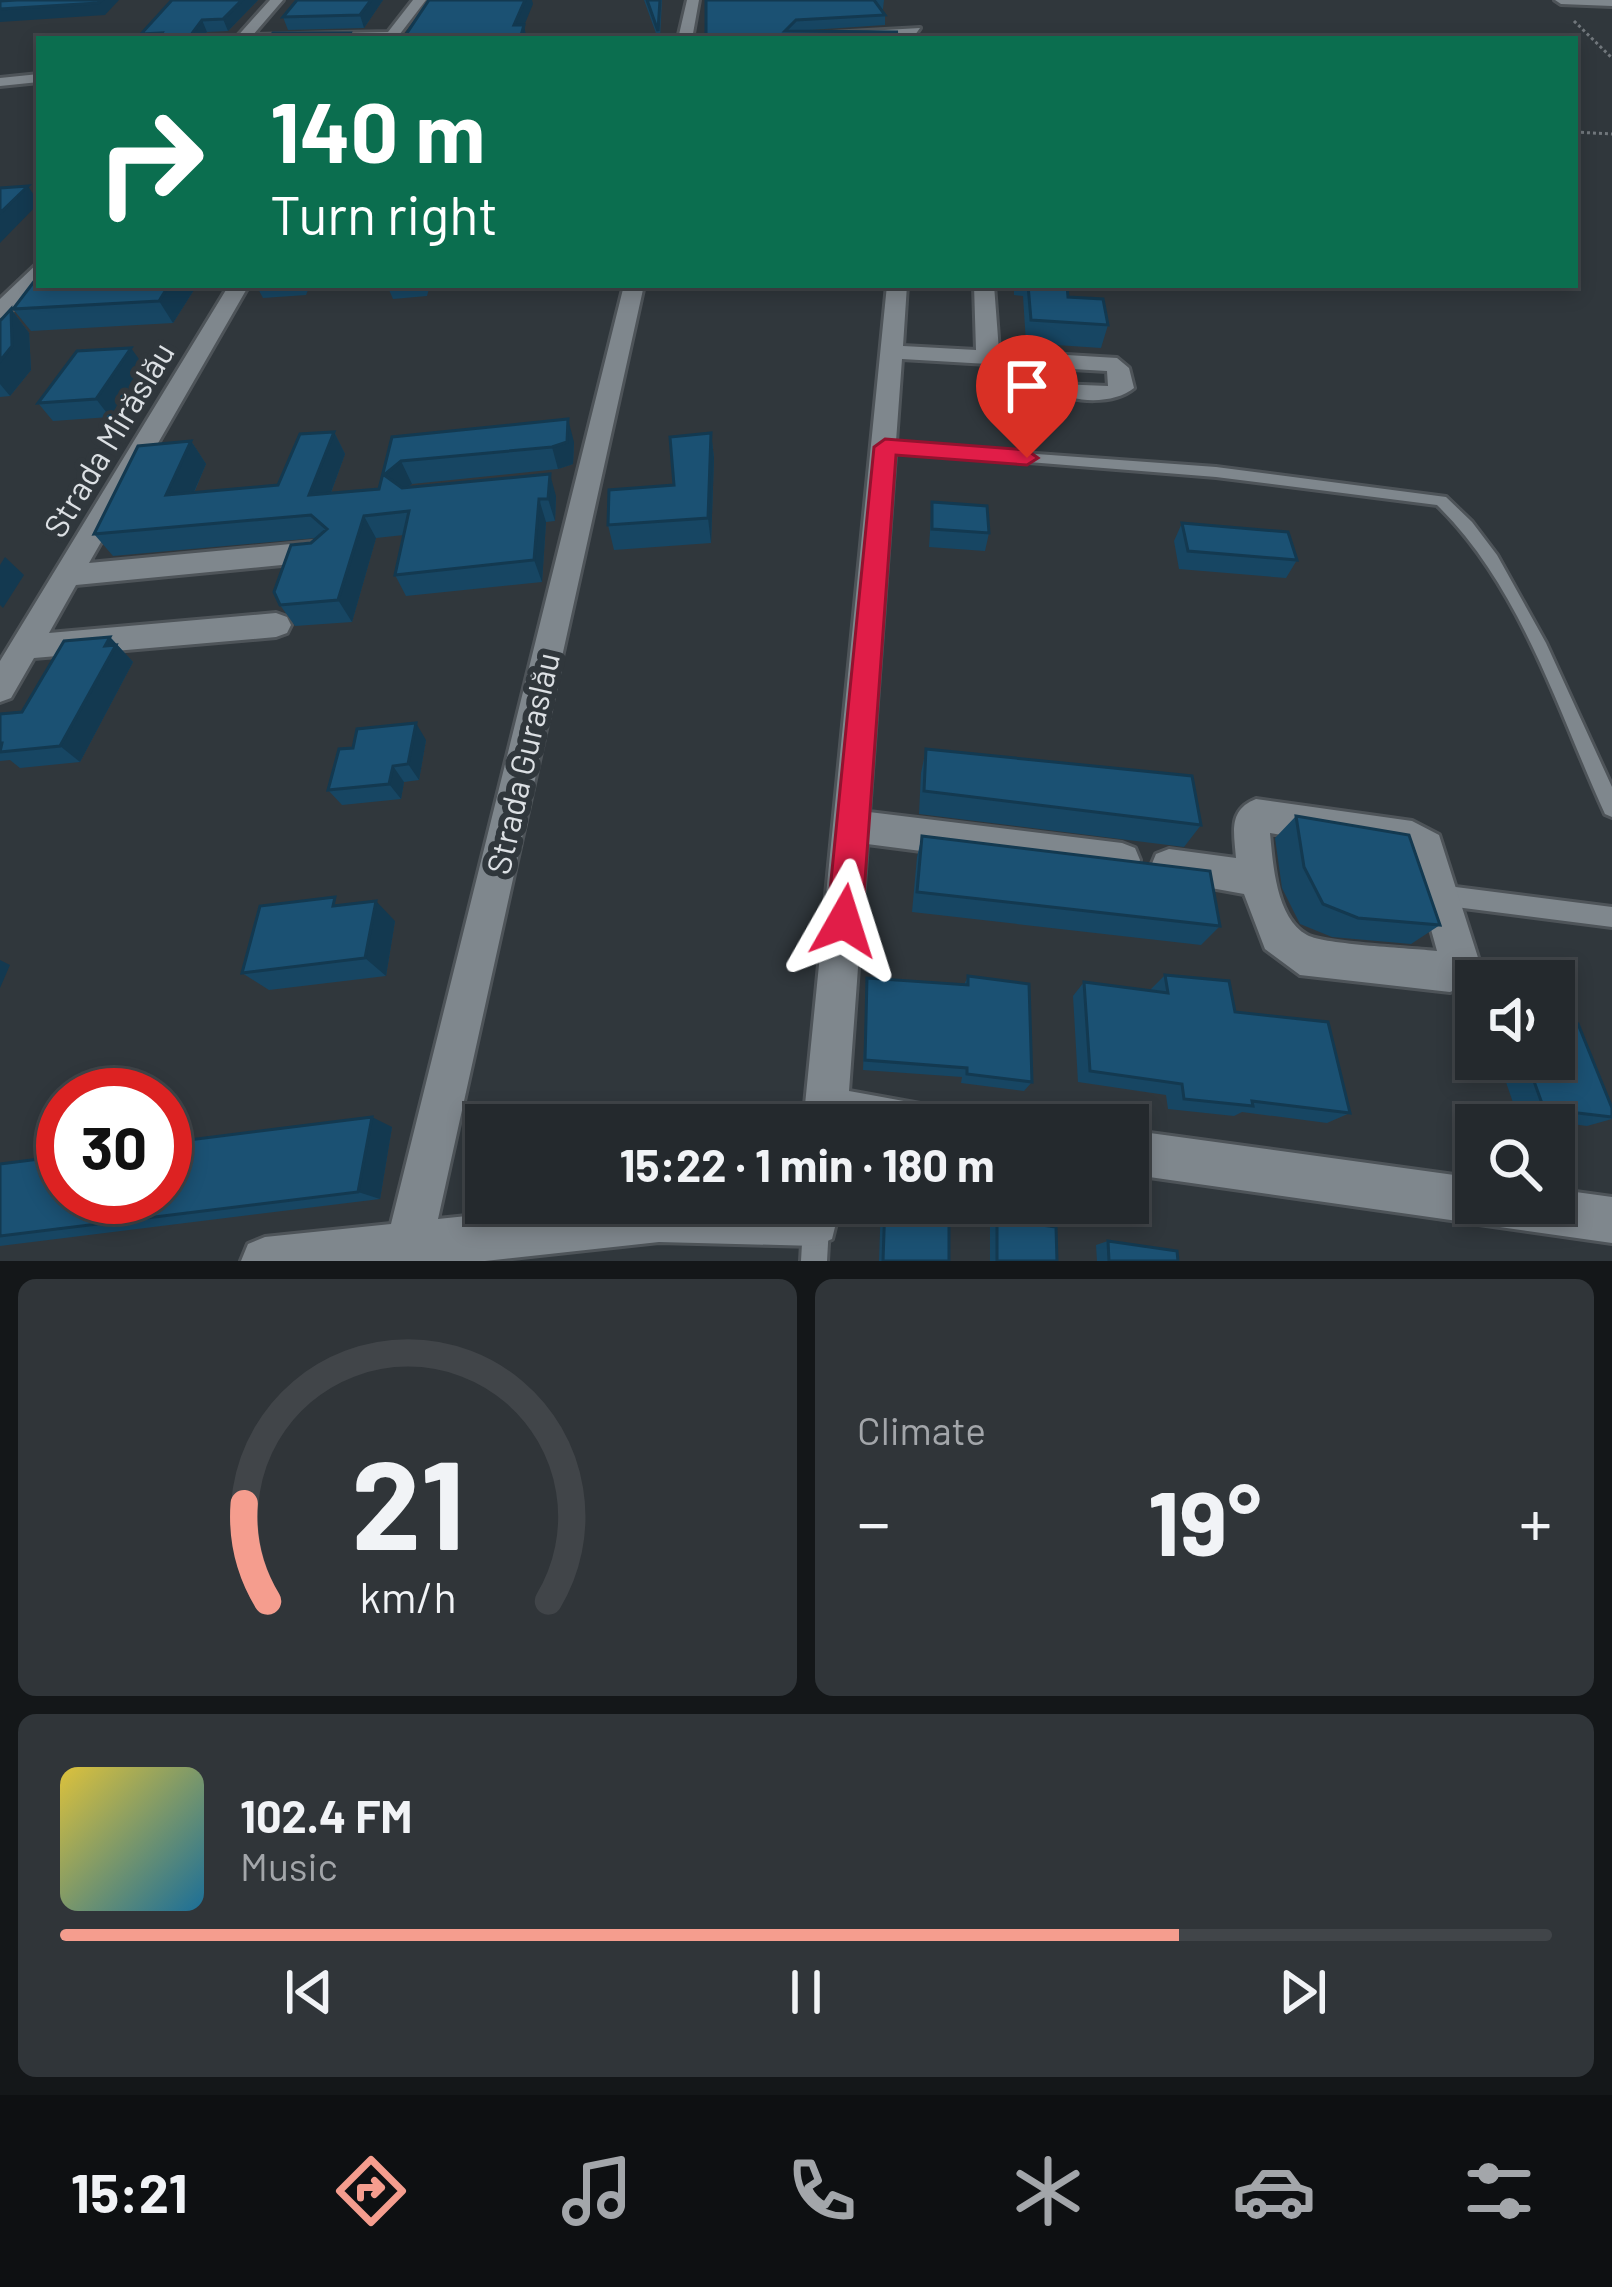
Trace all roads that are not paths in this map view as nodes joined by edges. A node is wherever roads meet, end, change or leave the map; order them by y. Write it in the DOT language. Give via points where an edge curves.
graph roads {
  1 [pos="277,0"];
  2 [pos="420,0"];
  3 [pos="693,0"];
  4 [pos="1612,2"];
  5 [pos="1564,7"];
  6 [pos="916,29"];
  7 [pos="248,36"];
  8 [pos="391,36"];
  9 [pos="687,36"];
  10 [pos="832,36"];
  11 [pos="36,78"];
  12 [pos="0,82"];
  13 [pos="36,271"];
  14 [pos="237,288"];
  15 [pos="633,288"];
  16 [pos="897,288"];
  17 [pos="984,288"];
  18 [pos="0,312"];
  19 [pos="892,352"];
  20 [pos="988,357"];
  21 [pos="1065,389"];
  22 [pos="885,447"];
  23 [pos="322,551"];
  24 [pos="65,575"];
  25 [pos="276,625"];
  26 [pos="25,647"];
  27 [pos="0,689"];
  28 [pos="1612,808"];
  29 [pos="854,826"];
  30 [pos="1256,878"];
  31 [pos="1440,895"];
  32 [pos="1612,917"];
  33 [pos="826,1104"];
  34 [pos="1149,1155"];
  35 [pos="1455,1198"];
  36 [pos="1575,1215"];
  37 [pos="1612,1220"];
  38 [pos="816,1229"];
  39 [pos="410,1241"];
  40 [pos="265,1261"];
  1 -- 7 [label="street"];
  2 -- 8 [label="street"];
  3 -- 9 [label="street"];
  4 -- 5 [label="street"];
  6 -- 10 [label="street"];
  11 -- 12 [label="street"];
  13 -- 18 [label="street"];
  14 -- 24 [label="street, Strada Mirăslău"];
  15 -- 39 [label="street, Strada Guraslău" via="577,481"];
  16 -- 19 [label="street"];
  17 -- 20 [label="street"];
  19 -- 20 [label="street"];
  19 -- 22 [label="street"];
  20 -- 21 [label="street" via="1118,368 1122,388 1111,393"];
  22 -- 28 [label="lane" via="1216,472 1441,501 1460,518 1529,631"];
  22 -- 29 [label="street"];
  23 -- 24 [label="street"];
  24 -- 26 [label="street, Strada Mirăslău"];
  25 -- 26 [label="street"];
  26 -- 27 [label="street, Strada Mirăslău"];
  29 -- 30 [label="street"];
  29 -- 33 [label="street"];
  30 -- 31 [label="street" via="1251,820 1268,814 1419,841"];
  30 -- 31 [label="street" via="1279,935 1300,956 1450,972 1460,960"];
  31 -- 32 [label="lane"];
  34 -- 35 [label="street"];
  36 -- 37 [label="street"];
  38 -- 39 [label="street" via="659,1219"];
  39 -- 40 [label="street"];
}
